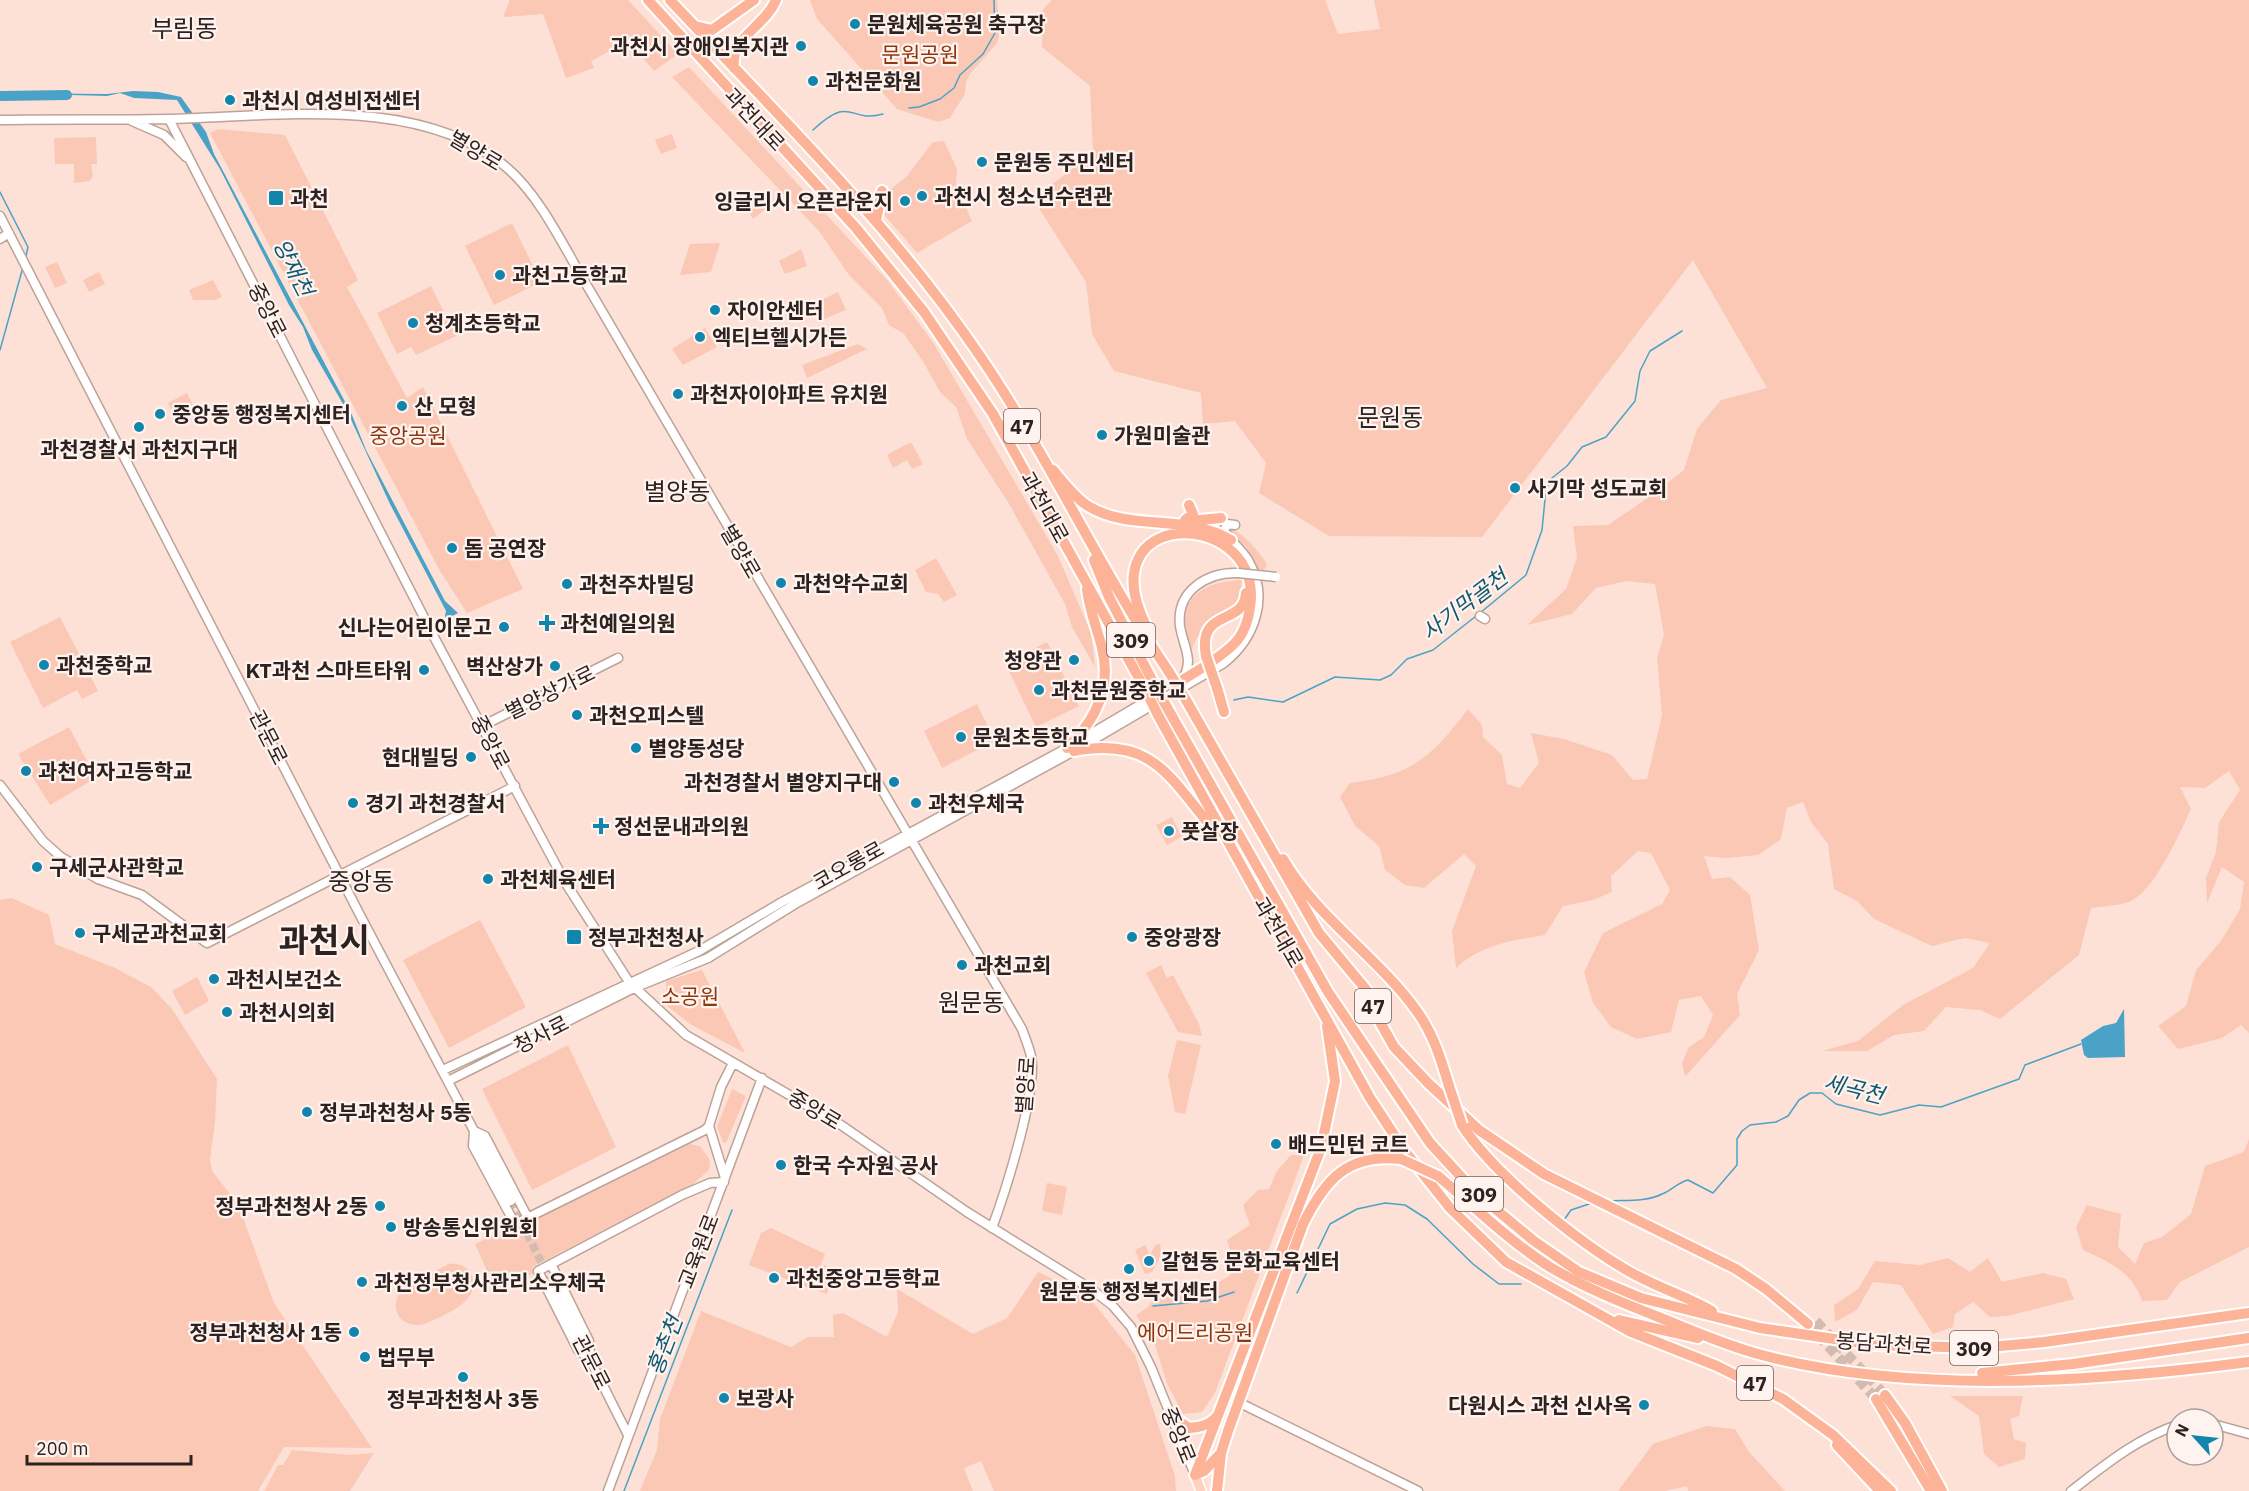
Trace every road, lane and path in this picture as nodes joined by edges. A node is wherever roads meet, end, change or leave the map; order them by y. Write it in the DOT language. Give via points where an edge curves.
graph roads {
  1 [pos="648,0"];
  2 [pos="670,0"];
  3 [pos="776,0"];
  4 [pos="757,3"];
  5 [pos="694,25"];
  6 [pos="734,68"];
  7 [pos="124,118"];
  8 [pos="169,119"];
  9 [pos="0,120"];
  10 [pos="193,164"];
  11 [pos="882,191"];
  12 [pos="0,216"];
  13 [pos="876,221"];
  14 [pos="9,233"];
  15 [pos="0,239"];
  16 [pos="1040,456"];
  17 [pos="1189,505"];
  18 [pos="1221,518"];
  19 [pos="1180,523"];
  20 [pos="1235,525"];
  21 [pos="1083,532"];
  22 [pos="1231,540"];
  23 [pos="1240,570"];
  24 [pos="1276,577"];
  25 [pos="1086,582"];
  26 [pos="618,658"];
  27 [pos="1169,672"];
  28 [pos="1181,681"];
  29 [pos="1148,685"];
  30 [pos="1217,687"];
  31 [pos="1229,694"];
  32 [pos="1224,712"];
  33 [pos="1200,723"];
  34 [pos="482,726"];
  35 [pos="1070,750"];
  36 [pos="0,785"];
  37 [pos="515,786"];
  38 [pos="906,834"];
  39 [pos="911,842"];
  40 [pos="1230,848"];
  41 [pos="341,874"];
  42 [pos="632,985"];
  43 [pos="1323,1009"];
  44 [pos="733,1063"];
  45 [pos="443,1070"];
  46 [pos="762,1078"];
  47 [pos="448,1081"];
  48 [pos="709,1126"];
  49 [pos="474,1131"];
  50 [pos="725,1180"];
  51 [pos="511,1201"];
  52 [pos="528,1218"];
  53 [pos="992,1228"];
  54 [pos="551,1264"];
  55 [pos="555,1290"];
  56 [pos="2249,1312"];
  57 [pos="1595,1313"];
  58 [pos="1723,1317"];
  59 [pos="1812,1323"];
  60 [pos="2249,1338"];
  61 [pos="1725,1343"];
  62 [pos="590,1359"];
  63 [pos="2249,1362"];
  64 [pos="1907,1377"];
  65 [pos="1238,1402"];
  66 [pos="1219,1412"];
  67 [pos="1169,1414"];
  68 [pos="1815,1420"];
  69 [pos="2225,1428"];
  70 [pos="2165,1430"];
  71 [pos="2249,1434"];
  72 [pos="628,1435"];
  73 [pos="1221,1453"];
  74 [pos="1195,1475"];
  75 [pos="608,1491"];
  76 [pos="1199,1491"];
  77 [pos="1217,1491"];
  78 [pos="1418,1491"];
  79 [pos="1880,1491"];
  80 [pos="1891,1491"];
  81 [pos="1931,1491"];
  82 [pos="1942,1491"];
  83 [pos="2071,1491"];
  1 -- 25 [label="highway, 과천대로 / 47" via="856,228 924,312 993,414"];
  2 -- 5 [label="highway, 과천대로 / 47"];
  3 -- 6 [label="highway" via="770,15 737,45 732,56"];
  4 -- 5 [label="highway" via="712,30"];
  5 -- 6 [label="highway, 과천대로 / 47"];
  6 -- 13 [label="highway, 과천대로 / 47"];
  7 -- 8 [label="street"];
  7 -- 9 [label="street"];
  7 -- 10 [label="street" via="164,135"];
  8 -- 10 [label="street, 중앙로"];
  8 -- 38 [label="street, 별양로" via="392,118 451,133 502,164 527,188"];
  10 -- 34 [label="street, 중앙로"];
  11 -- 13 [label="highway"];
  12 -- 14 [label="street"];
  13 -- 16 [label="highway, 과천대로 / 47" via="981,357"];
  14 -- 15 [label="street"];
  14 -- 41 [label="street, 관문로"];
  16 -- 19 [label="highway" via="1087,505 1104,514"];
  16 -- 21 [label="highway, 과천대로 / 47"];
  17 -- 19 [label="highway" via="1193,513"];
  18 -- 19 [label="highway"];
  19 -- 22 [label="highway" via="1215,531"];
  20 -- 22 [label="street" via="1225,526"];
  21 -- 27 [label="highway, 과천대로 / 47"];
  21 -- 29 [label="highway, 309"];
  22 -- 35 [label="street" via="1255,573 1259,591 1254,623 1238,652"];
  23 -- 24 [label="street, bridge"];
  23 -- 27 [label="highway" via="1224,545 1197,533 1173,534 1147,546 1132,572 1132,591"];
  23 -- 28 [label="highway" via="1251,589 1249,617 1243,631 1221,655"];
  23 -- 28 [label="street" via="1204,579 1186,598 1180,626 1189,666"];
  23 -- 30 [label="highway, bridge" via="1246,585 1242,608 1213,624 1204,645"];
  25 -- 29 [label="highway, 과천대로 / 47"];
  25 -- 35 [label="highway" via="1103,649 1105,688 1086,730"];
  26 -- 34 [label="street, 별양상가로"];
  27 -- 33 [label="highway, 과천대로 / 47, bridge"];
  28 -- 35 [label="street"];
  29 -- 40 [label="highway, 과천대로 / 47, bridge" via="1159,717"];
  29 -- 58 [label="highway, 309, bridge" via="1169,711 1328,992 1430,1143 1476,1192 1534,1241 1579,1272 1641,1298"];
  30 -- 31 [label="highway"];
  30 -- 32 [label="highway"];
  33 -- 58 [label="highway, bridge" via="1216,740 1288,867 1328,917 1401,991 1431,1034 1462,1125 1483,1154 1592,1247 1629,1272"];
  33 -- 59 [label="highway, 47" via="1307,915 1368,992 1394,1047 1439,1094 1479,1130 1544,1174 1787,1298"];
  34 -- 37 [label="street, 중앙로"];
  35 -- 38 [label="street, 코오롱로"];
  35 -- 39 [label="street"];
  35 -- 40 [label="highway" via="1114,748 1151,761 1176,782"];
  36 -- 41 [label="street" via="61,857 98,879 142,895 207,943"];
  37 -- 41 [label="street"];
  37 -- 42 [label="street, 중앙로" via="565,882"];
  38 -- 39 [label="street, 별양로"];
  38 -- 42 [label="street, 코오롱로"];
  39 -- 42 [label="street" via="795,904 708,958"];
  39 -- 53 [label="street, 별양로" via="1022,1029 1032,1058 1023,1123"];
  40 -- 43 [label="highway, 과천대로 / 47"];
  41 -- 45 [label="street, 관문로"];
  42 -- 44 [label="street, 중앙로" via="686,1035"];
  42 -- 45 [label="street, 청사로"];
  42 -- 47 [label="street, 청사로"];
  43 -- 57 [label="highway, 47" via="1370,1098 1404,1150 1450,1208 1506,1262"];
  43 -- 66 [label="highway, 47" via="1334,1064 1331,1112 1310,1178"];
  44 -- 46 [label="street, 중앙로"];
  44 -- 48 [label="street"];
  45 -- 47 [label="street, 관문로"];
  46 -- 50 [label="street, 교육원로"];
  46 -- 53 [label="street, 중앙로" via="842,1125"];
  47 -- 49 [label="street, 관문로"];
  48 -- 50 [label="street"];
  48 -- 52 [label="street"];
  49 -- 51 [label="street, 관문로"];
  49 -- 52 [label="street" via="485,1136"];
  49 -- 52 [label="street" via="473,1146 515,1224"];
  50 -- 54 [label="street" via="682,1196"];
  50 -- 72 [label="street, 교육원로"];
  53 -- 67 [label="street, 중앙로" via="1112,1305 1131,1327"];
  54 -- 62 [label="street" via="589,1341"];
  54 -- 62 [label="street" via="538,1271 578,1350"];
  55 -- 62 [label="street, 관문로"];
  56 -- 58 [label="highway, 봉담과천로 / 309" via="1979,1348 1845,1342 1761,1328"];
  57 -- 61 [label="highway"];
  57 -- 68 [label="highway, 47" via="1756,1384"];
  60 -- 64 [label="highway, 봉담과천로 / 309" via="2052,1367"];
  61 -- 64 [label="highway, 봉담과천로 / 309" via="1797,1363"];
  61 -- 65 [label="highway, 봉담과천로 / 309, bridge" via="1617,1301 1552,1268 1522,1248 1438,1176 1401,1159 1359,1161 1324,1185 1303,1224"];
  62 -- 72 [label="street, 관문로"];
  63 -- 64 [label="highway, 봉담과천로" via="2073,1377"];
  65 -- 73 [label="highway"];
  65 -- 78 [label="street"];
  66 -- 67 [label="highway" via="1213,1421 1189,1428"];
  66 -- 74 [label="highway, 47"];
  67 -- 74 [label="street, 중앙로"];
  68 -- 79 [label="highway"];
  68 -- 80 [label="highway, 47"];
  69 -- 71 [label="street"];
  70 -- 83 [label="street" via="2134,1444"];
  72 -- 75 [label="street, 교육원로"];
  73 -- 74 [label="highway" via="1204,1472"];
  73 -- 77 [label="highway"];
  74 -- 76 [label="main road, 47"];
  81 -- 82 [label="highway" via="1880,1397 1905,1423"];
}
